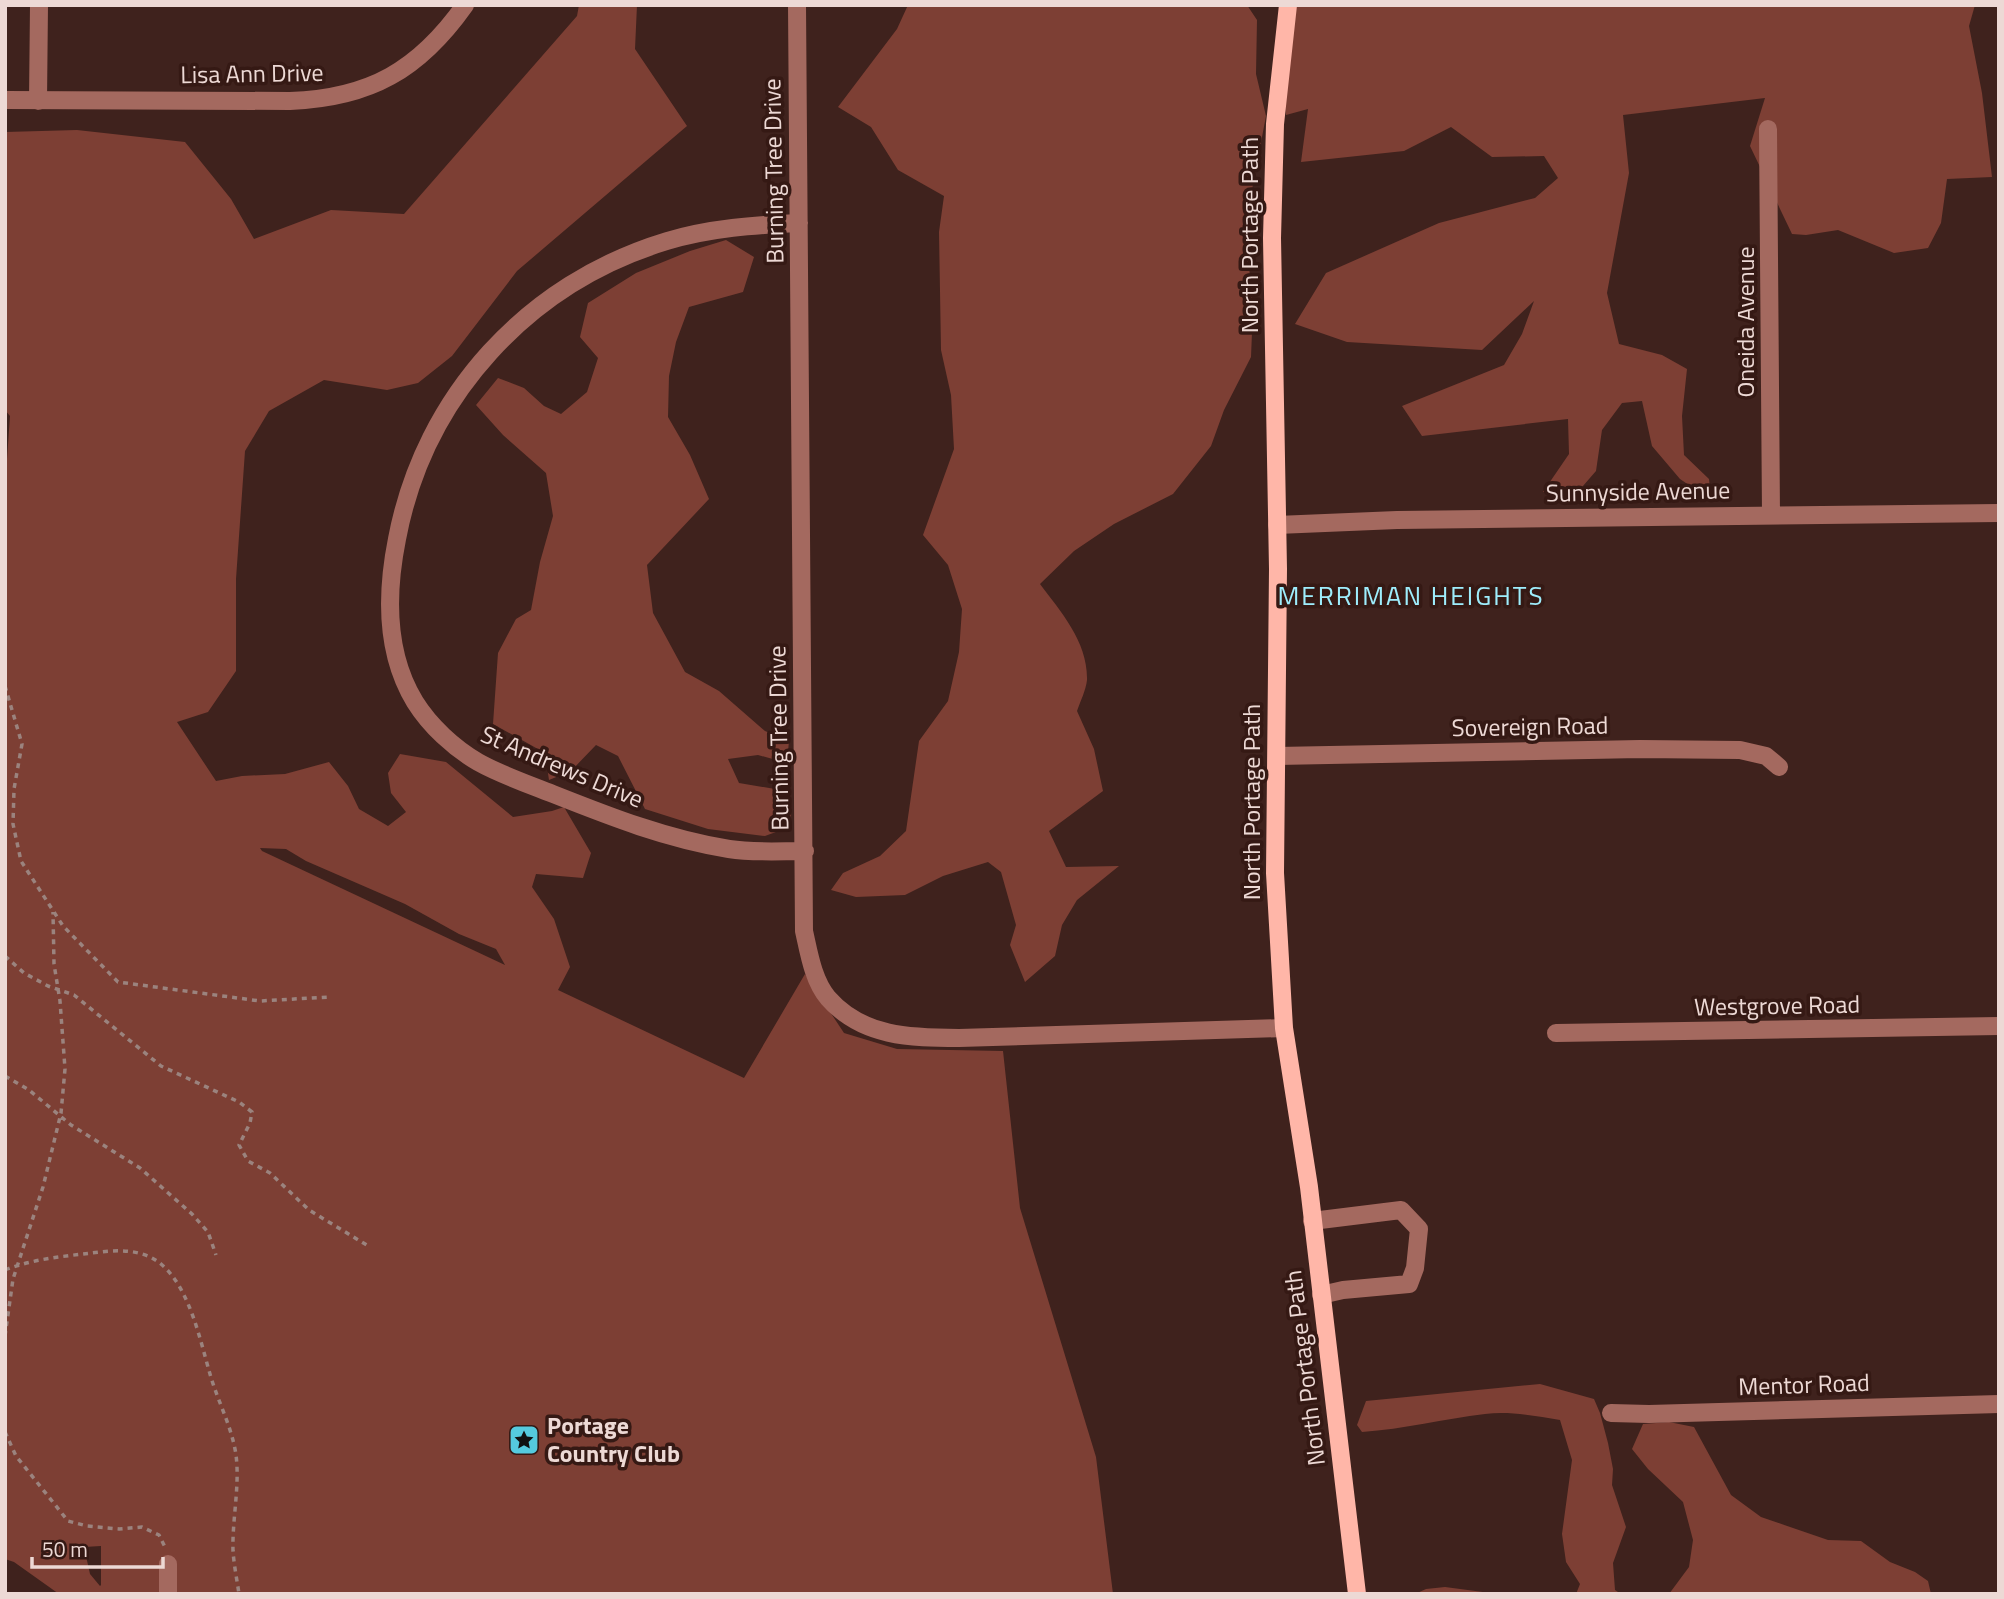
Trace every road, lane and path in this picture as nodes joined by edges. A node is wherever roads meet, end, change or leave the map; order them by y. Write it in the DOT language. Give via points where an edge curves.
graph roads {
  1 [pos="39,5"];
  2 [pos="465,5"];
  3 [pos="797,5"];
  4 [pos="1288,5"];
  5 [pos="5,100"];
  6 [pos="38,101"];
  7 [pos="1768,129"];
  8 [pos="799,223"];
  9 [pos="1999,513"];
  10 [pos="1771,515"];
  11 [pos="1277,525"];
  12 [pos="5,686"];
  13 [pos="1277,756"];
  14 [pos="1779,767"];
  15 [pos="805,852"];
  16 [pos="53,910"];
  17 [pos="5,956"];
  18 [pos="58,990"];
  19 [pos="329,997"];
  20 [pos="1999,1026"];
  21 [pos="1284,1028"];
  22 [pos="1556,1033"];
  23 [pos="5,1076"];
  24 [pos="60,1116"];
  25 [pos="1312,1221"];
  26 [pos="370,1247"];
  27 [pos="216,1255"];
  28 [pos="18,1265"];
  29 [pos="5,1270"];
  30 [pos="1321,1294"];
  31 [pos="5,1336"];
  32 [pos="1999,1404"];
  33 [pos="1611,1413"];
  34 [pos="5,1432"];
  35 [pos="169,1564"];
  36 [pos="168,1594"];
  37 [pos="239,1594"];
  38 [pos="1357,1594"];
  1 -- 6 [label="street"];
  2 -- 6 [label="street, Lisa Ann Drive" via="446,32 413,62 358,92 290,101"];
  3 -- 8 [label="street, Burning Tree Drive"];
  4 -- 11 [label="main road, North Portage Path" via="1273,166"];
  5 -- 6 [label="street, Lisa Ann Drive"];
  7 -- 10 [label="street, Oneida Avenue"];
  8 -- 15 [label="street, Burning Tree Drive"];
  8 -- 15 [label="street, St Andrews Drive" via="701,233 632,253 564,289 491,350 450,401 413,478 393,559 390,622 401,674 414,701 447,740 479,763 680,840 733,850"];
  9 -- 10 [label="street, Sunnyside Avenue"];
  10 -- 11 [label="street, Sunnyside Avenue"];
  11 -- 13 [label="main road, North Portage Path"];
  12 -- 16 [label="path" via="22,744 13,824 22,861"];
  13 -- 14 [label="street, Sovereign Road" via="1740,750 1766,756"];
  13 -- 21 [label="main road, North Portage Path" via="1275,873"];
  15 -- 21 [label="street, Burning Tree Drive" via="804,931 811,964 827,996 852,1019 881,1032 909,1038 959,1038"];
  16 -- 18 [label="path"];
  16 -- 19 [label="path" via="118,982 260,1001"];
  17 -- 18 [label="path" via="24,973"];
  18 -- 24 [label="path" via="65,1069"];
  18 -- 26 [label="path" via="74,995 161,1066 252,1111 239,1146 248,1161 270,1173 309,1210"];
  20 -- 22 [label="street, Westgrove Road"];
  21 -- 25 [label="main road, North Portage Path"];
  23 -- 24 [label="path"];
  24 -- 27 [label="path" via="140,1168 208,1232"];
  24 -- 28 [label="path"];
  25 -- 30 [label="main road, North Portage Path"];
  25 -- 30 [label="street" via="1401,1210 1419,1229 1409,1283"];
  28 -- 29 [label="path"];
  28 -- 31 [label="path"];
  28 -- 37 [label="path" via="115,1251 142,1254 168,1271 200,1334 215,1392 228,1420 236,1457 233,1553"];
  30 -- 38 [label="main road, North Portage Path"];
  32 -- 33 [label="street, Mentor Road"];
  34 -- 35 [label="path" via="16,1456 68,1521 119,1529 142,1527 159,1535"];
  35 -- 36 [label="street"];
}
